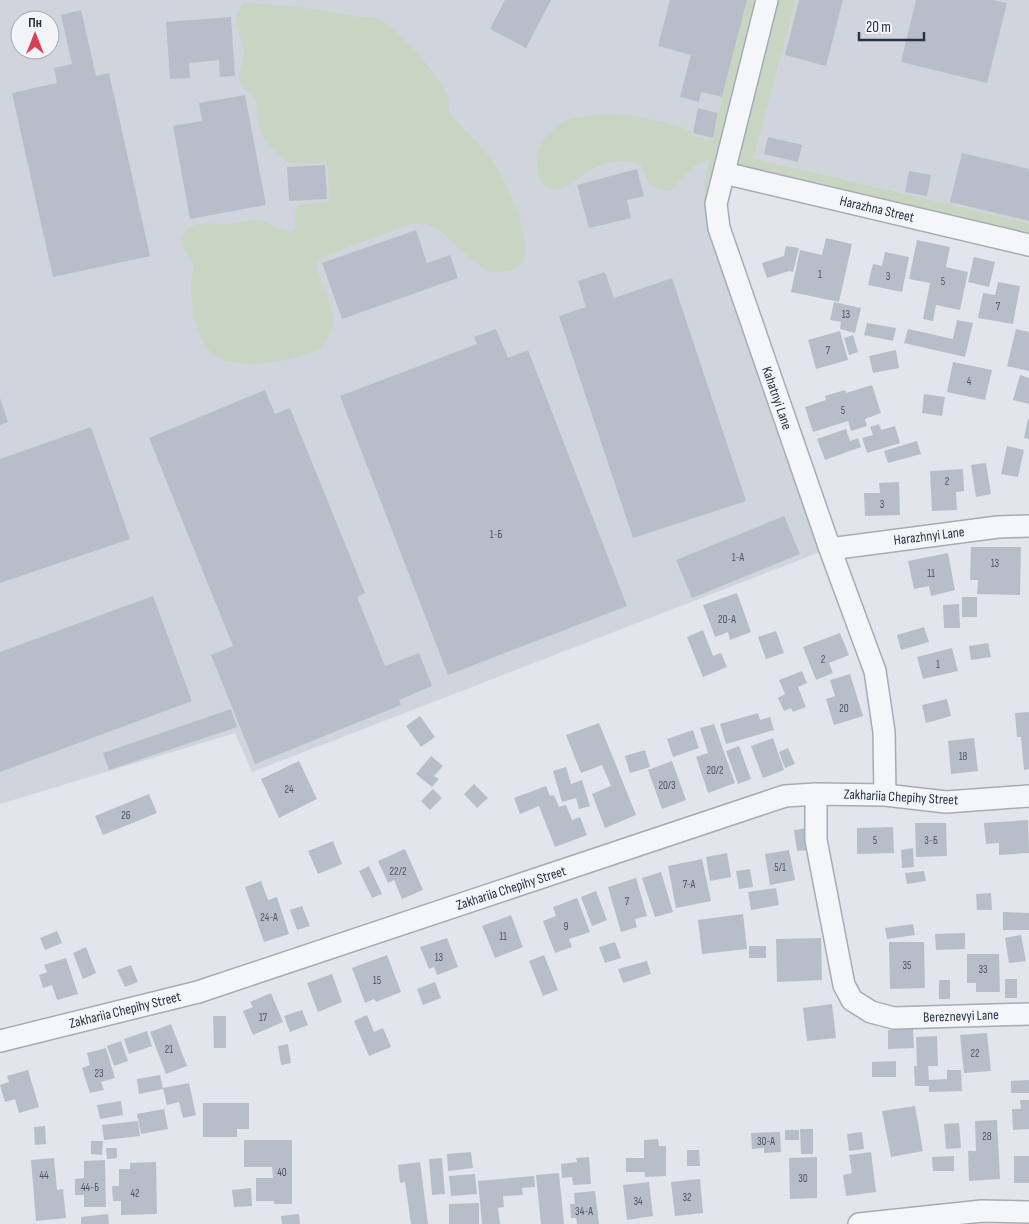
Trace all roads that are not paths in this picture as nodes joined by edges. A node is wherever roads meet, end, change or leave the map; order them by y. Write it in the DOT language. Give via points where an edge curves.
graph roads {
  1 [pos="767,0"];
  2 [pos="724,172"];
  3 [pos="1029,245"];
  4 [pos="1029,526"];
  5 [pos="830,549"];
  6 [pos="816,794"];
  7 [pos="885,795"];
  8 [pos="1029,796"];
  9 [pos="1029,1014"];
  10 [pos="0,1041"];
  11 [pos="1029,1212"];
  12 [pos="859,1224"];
  1 -- 2 [label="street, Kahatnyi Lane"];
  2 -- 3 [label="street, Harazhna Street"];
  2 -- 5 [label="street, Kahatnyi Lane" via="716,204 719,228"];
  4 -- 5 [label="street, Harazhnyi Lane" via="998,527"];
  5 -- 7 [label="street, Kahatnyi Lane" via="875,671 884,732"];
  6 -- 7 [label="street, Zakhariia Chepihy Street"];
  6 -- 9 [label="street, Bereznevyi Lane" via="816,840 844,985 852,1000 871,1012 894,1018"];
  6 -- 10 [label="street, Zakhariia Chepihy Street" via="785,796 198,992"];
  7 -- 8 [label="street, Zakhariia Chepihy Street" via="946,802"];
  11 -- 12 [label="street" via="982,1211"];
}
